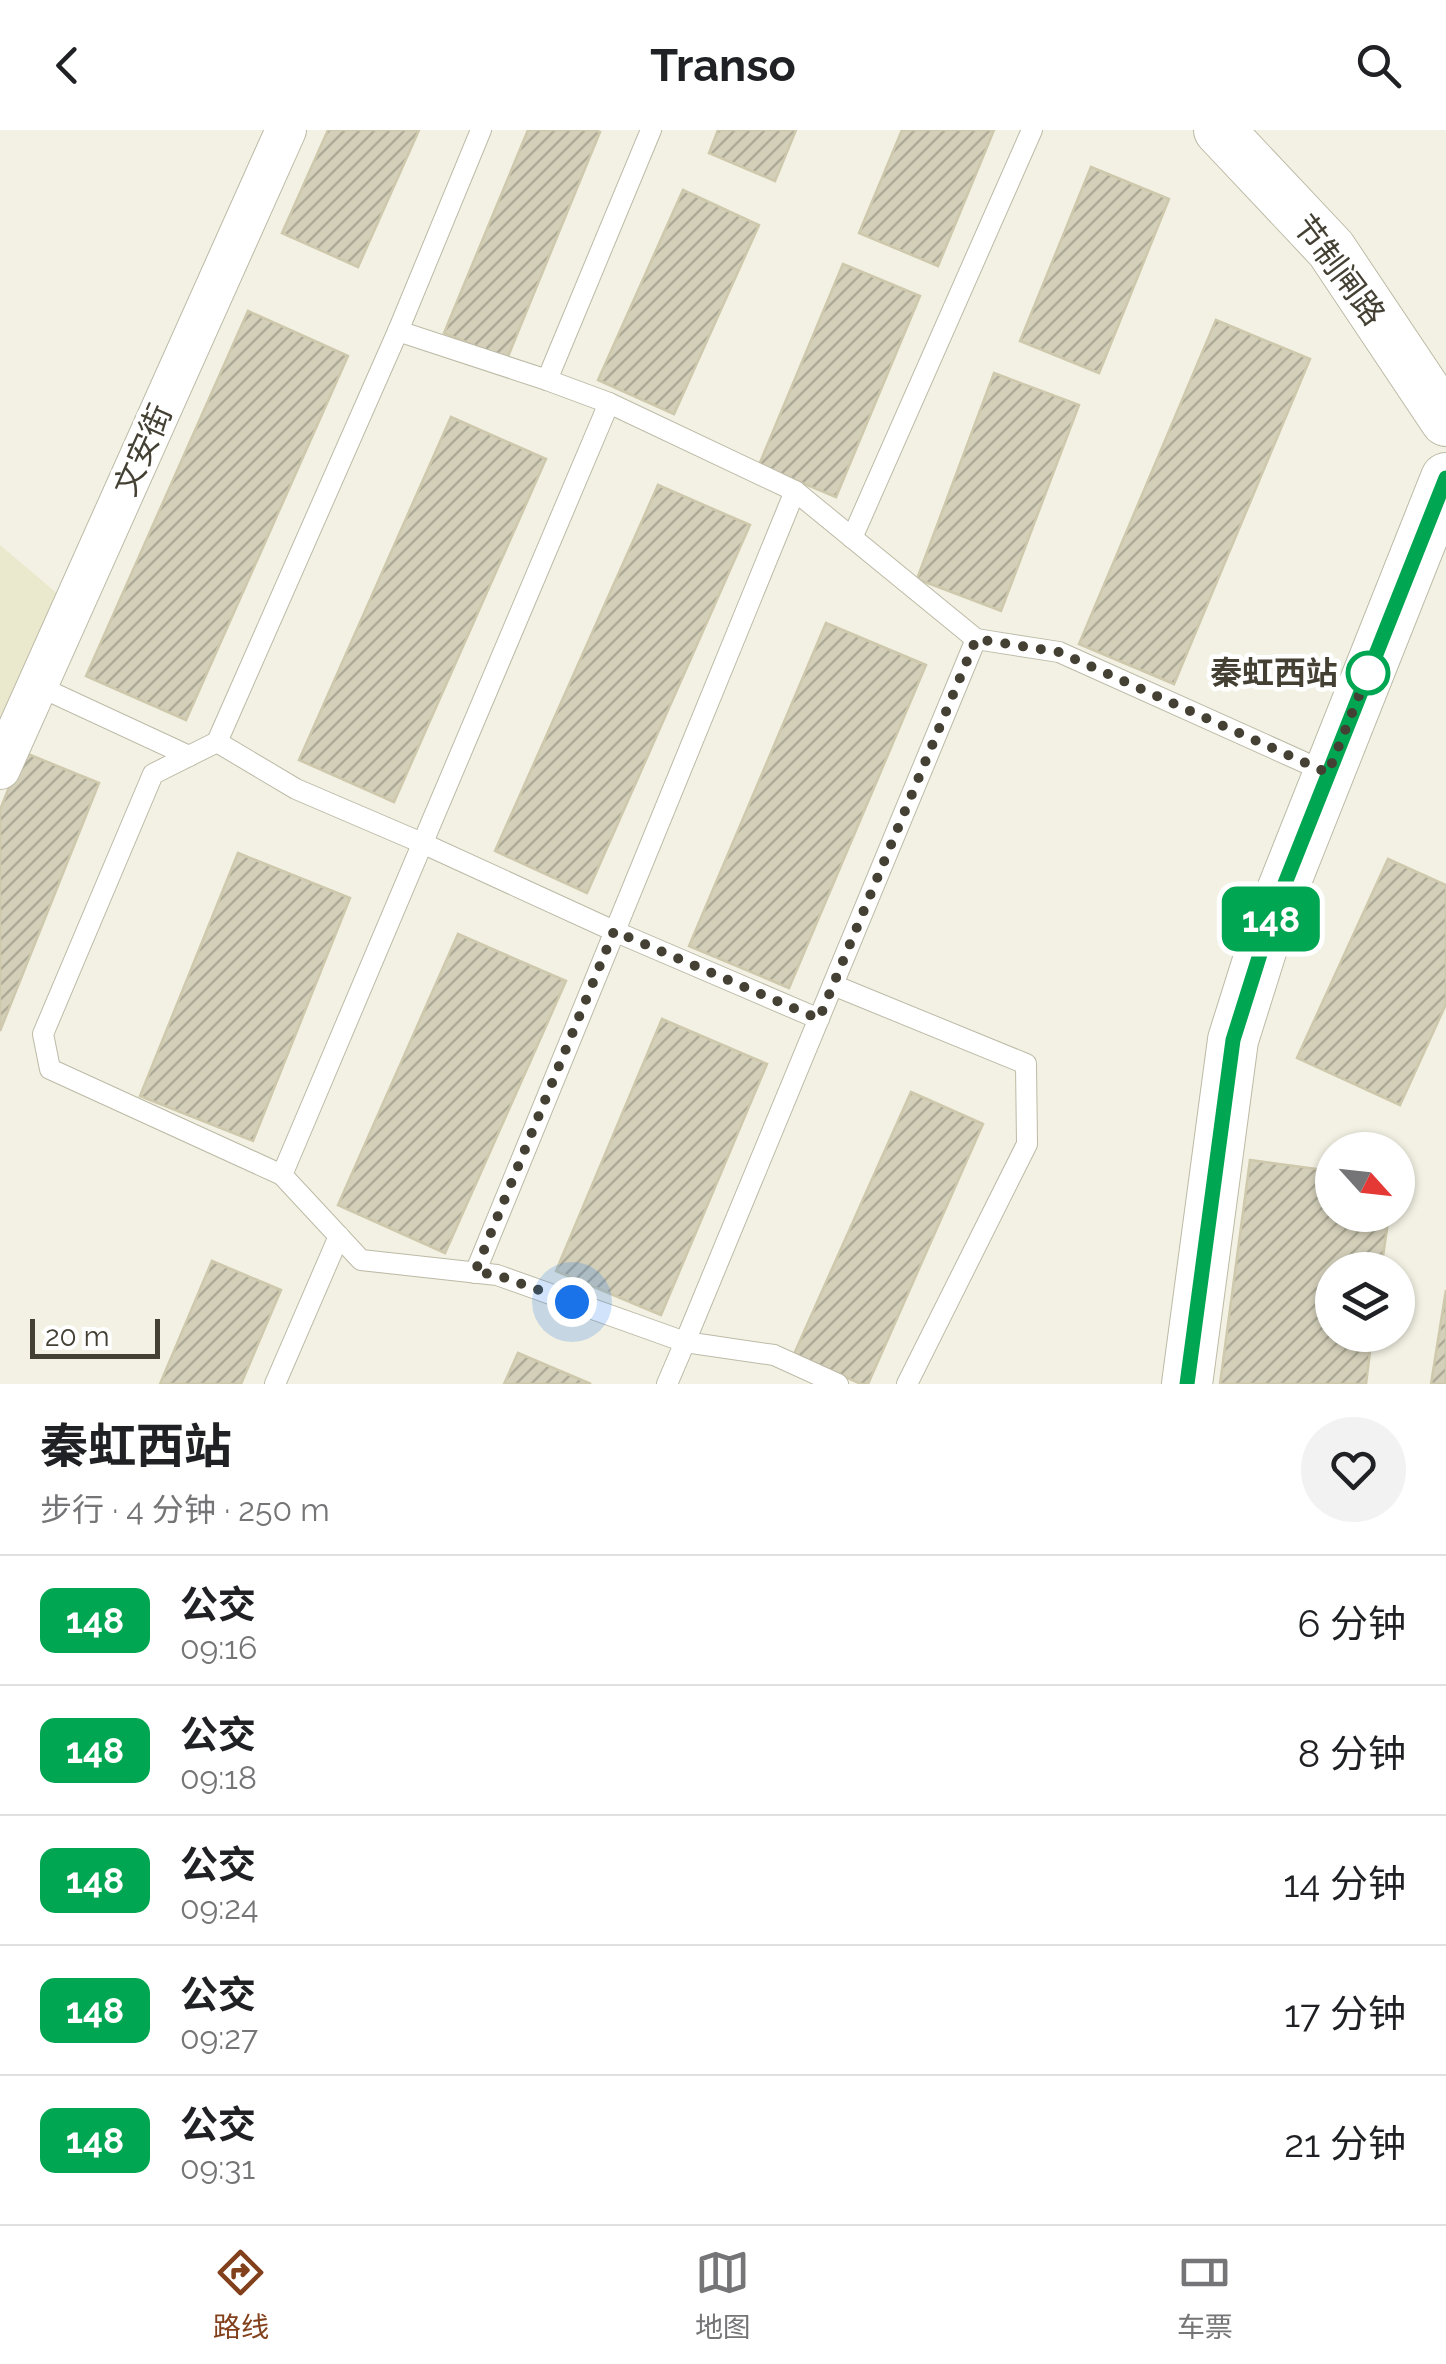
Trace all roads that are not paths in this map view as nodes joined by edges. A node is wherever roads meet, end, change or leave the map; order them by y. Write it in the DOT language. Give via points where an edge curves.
graph roads {
  1 [pos="286,130"];
  2 [pos="480,130"];
  3 [pos="651,130"];
  4 [pos="1032,130"];
  5 [pos="1219,130"];
  6 [pos="398,331"];
  7 [pos="547,380"];
  8 [pos="608,403"];
  9 [pos="1446,421"];
  10 [pos="1446,478"];
  11 [pos="795,491"];
  12 [pos="852,538"];
  13 [pos="976,639"];
  14 [pos="38,686"];
  15 [pos="217,742"];
  16 [pos="189,756"];
  17 [pos="0,769"];
  18 [pos="1328,773"];
  19 [pos="422,843"];
  20 [pos="614,931"];
  21 [pos="833,985"];
  22 [pos="819,1019"];
  23 [pos="282,1175"];
  24 [pos="339,1236"];
  25 [pos="475,1272"];
  26 [pos="685,1342"];
  27 [pos="276,1384"];
  28 [pos="668,1384"];
  29 [pos="838,1384"];
  30 [pos="907,1384"];
  31 [pos="1187,1384"];
  1 -- 14 [label="street, 文安街"];
  2 -- 6 [label="lane"];
  3 -- 7 [label="lane"];
  4 -- 12 [label="lane"];
  5 -- 9 [label="street, 节制闸路" via="1331,249"];
  6 -- 7 [label="lane"];
  6 -- 15 [label="lane"];
  7 -- 8 [label="lane"];
  8 -- 11 [label="lane"];
  8 -- 19 [label="lane"];
  10 -- 18 [label="street"];
  11 -- 12 [label="lane"];
  11 -- 20 [label="lane"];
  12 -- 13 [label="lane"];
  13 -- 18 [label="lane" via="1059,652"];
  13 -- 21 [label="lane"];
  14 -- 16 [label="lane"];
  14 -- 17 [label="street, 文安街"];
  15 -- 16 [label="lane"];
  15 -- 19 [label="lane" via="296,789"];
  16 -- 23 [label="lane" via="153,774 43,1034 50,1069"];
  18 -- 31 [label="street" via="1233,1040"];
  19 -- 20 [label="lane"];
  19 -- 23 [label="lane"];
  20 -- 22 [label="lane"];
  20 -- 25 [label="lane"];
  21 -- 22 [label="lane"];
  21 -- 30 [label="lane" via="1026,1064 1026,1144"];
  22 -- 26 [label="lane"];
  23 -- 24 [label="lane"];
  24 -- 25 [label="lane" via="361,1260"];
  24 -- 27 [label="lane"];
  25 -- 26 [label="lane"];
  26 -- 28 [label="lane"];
  26 -- 29 [label="lane" via="774,1355"];
}
